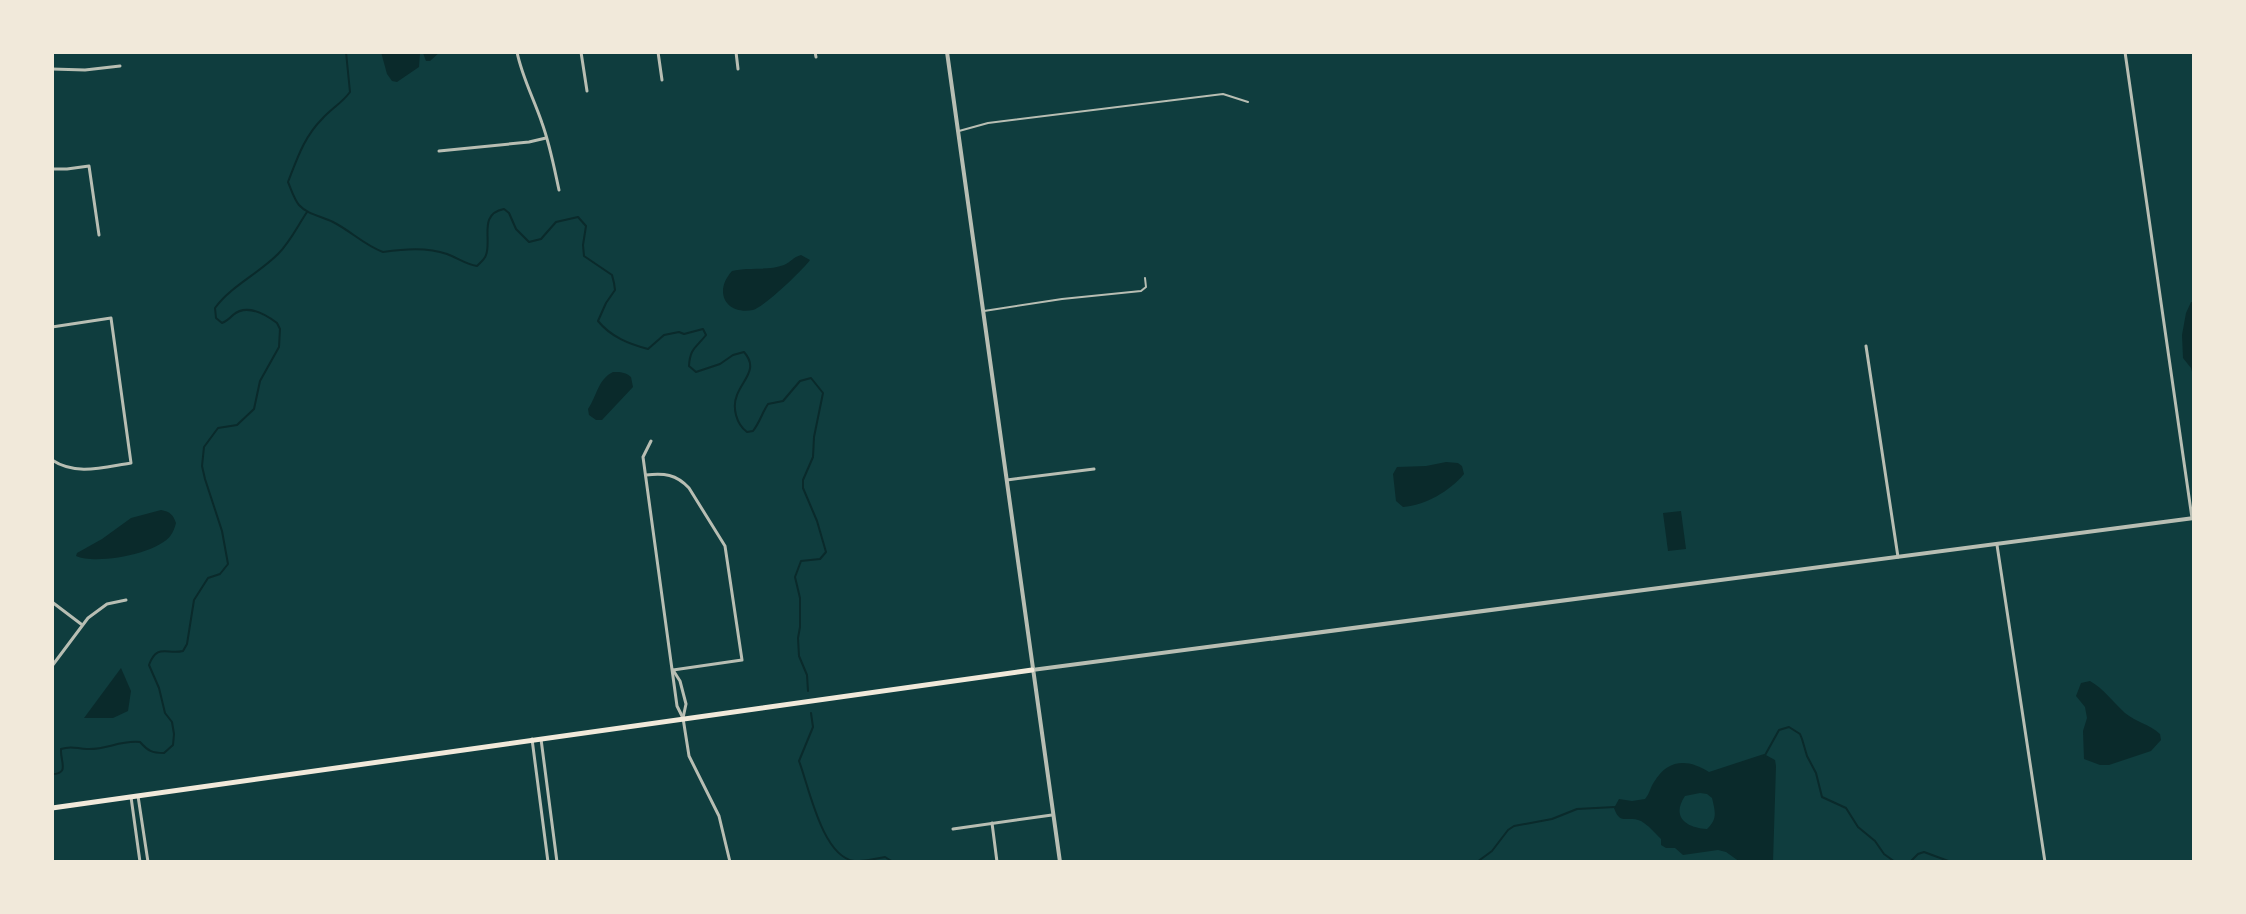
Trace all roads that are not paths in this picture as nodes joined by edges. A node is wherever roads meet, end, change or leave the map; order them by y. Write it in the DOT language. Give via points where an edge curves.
graph roads {
  1 [pos="517,52"];
  2 [pos="581,52"];
  3 [pos="658,52"];
  4 [pos="736,52"];
  5 [pos="947,52"];
  6 [pos="2125,52"];
  7 [pos="120,66"];
  8 [pos="52,69"];
  9 [pos="738,69"];
  10 [pos="662,80"];
  11 [pos="587,91"];
  12 [pos="1248,102"];
  13 [pos="958,132"];
  14 [pos="547,138"];
  15 [pos="439,151"];
  16 [pos="52,169"];
  17 [pos="559,190"];
  18 [pos="99,235"];
  19 [pos="1145,278"];
  20 [pos="983,311"];
  21 [pos="52,327"];
  22 [pos="1866,346"];
  23 [pos="651,441"];
  24 [pos="52,460"];
  25 [pos="1094,469"];
  26 [pos="646,475"];
  27 [pos="1007,480"];
  28 [pos="2193,518"];
  29 [pos="1997,543"];
  30 [pos="1898,557"];
  31 [pos="126,600"];
  32 [pos="52,602"];
  33 [pos="82,624"];
  34 [pos="52,666"];
  35 [pos="673,670"];
  36 [pos="1032,670"];
  37 [pos="683,718"];
  38 [pos="540,738"];
  39 [pos="532,739"];
  40 [pos="138,796"];
  41 [pos="131,797"];
  42 [pos="549,806"];
  43 [pos="541,807"];
  44 [pos="52,808"];
  45 [pos="1054,815"];
  46 [pos="992,823"];
  47 [pos="953,829"];
  48 [pos="148,861"];
  49 [pos="140,862"];
  50 [pos="548,862"];
  51 [pos="557,862"];
  52 [pos="730,862"];
  53 [pos="997,862"];
  54 [pos="1060,862"];
  55 [pos="2045,862"];
  1 -- 14 [label="street"];
  2 -- 11 [label="street"];
  3 -- 10 [label="street"];
  4 -- 9 [label="street"];
  5 -- 13 [label="street"];
  6 -- 28 [label="street"];
  7 -- 8 [label="street"];
  12 -- 13 [label="lane" via="1223,94 988,123"];
  13 -- 20 [label="street"];
  14 -- 15 [label="street"];
  14 -- 17 [label="street"];
  16 -- 18 [label="street" via="89,166"];
  19 -- 20 [label="lane" via="1141,291"];
  20 -- 27 [label="street"];
  21 -- 24 [label="street" via="111,318 131,463 76,470"];
  22 -- 30 [label="street"];
  23 -- 26 [label="street" via="643,457"];
  25 -- 27 [label="street"];
  26 -- 35 [label="street"];
  26 -- 35 [label="street" via="670,474 682,481 721,538 742,660"];
  27 -- 36 [label="street"];
  28 -- 29 [label="street"];
  29 -- 30 [label="street"];
  29 -- 55 [label="street"];
  30 -- 36 [label="street"];
  31 -- 33 [label="street" via="107,604"];
  32 -- 33 [label="street"];
  33 -- 34 [label="street"];
  35 -- 37 [label="street"];
  35 -- 37 [label="street" via="686,704"];
  36 -- 37 [label="main road"];
  36 -- 45 [label="street"];
  37 -- 38 [label="main road"];
  37 -- 52 [label="street" via="689,756 719,816"];
  38 -- 39 [label="main road"];
  38 -- 42 [label="street"];
  39 -- 40 [label="main road"];
  39 -- 43 [label="street"];
  40 -- 41 [label="main road"];
  40 -- 48 [label="street"];
  41 -- 44 [label="main road"];
  41 -- 49 [label="street"];
  42 -- 43 [label="street"];
  42 -- 51 [label="street"];
  43 -- 50 [label="street"];
  45 -- 46 [label="street"];
  45 -- 54 [label="street"];
  46 -- 47 [label="street"];
  46 -- 53 [label="street"];
  48 -- 49 [label="street"];
}
